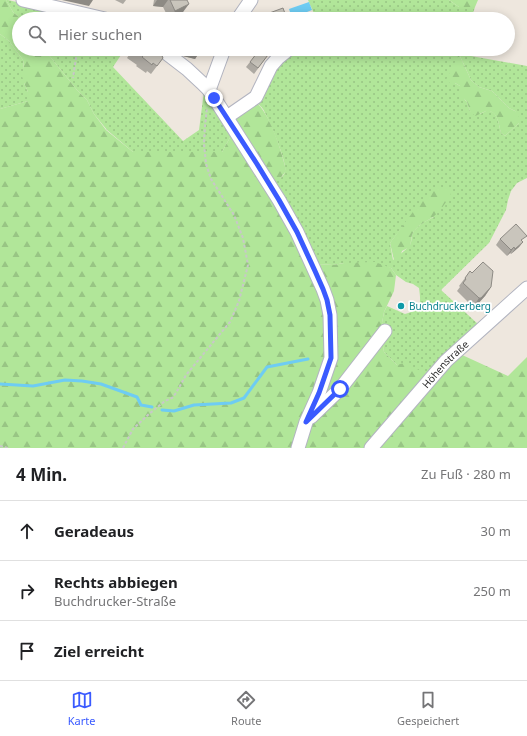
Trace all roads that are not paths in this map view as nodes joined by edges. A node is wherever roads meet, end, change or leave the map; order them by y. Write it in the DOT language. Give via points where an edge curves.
graph roads {
  1 [pos="23,0"];
  2 [pos="251,0"];
  3 [pos="75,12"];
  4 [pos="243,12"];
  5 [pos="170,56"];
  6 [pos="221,56"];
  7 [pos="281,56"];
  8 [pos="209,90"];
  9 [pos="227,117"];
  10 [pos="527,288"];
  11 [pos="385,331"];
  12 [pos="306,422"];
  13 [pos="298,448"];
  14 [pos="371,448"];
  1 -- 3 [label="street"];
  2 -- 4 [label="street"];
  5 -- 8 [label="street"];
  6 -- 8 [label="street"];
  7 -- 9 [label="street" via="271,66 256,97"];
  8 -- 9 [label="street"];
  9 -- 12 [label="street" via="286,213 327,300 331,358"];
  10 -- 14 [label="street, Höhenstraße" via="446,361"];
  11 -- 12 [label="street" via="340,389"];
  12 -- 13 [label="street"];
}
